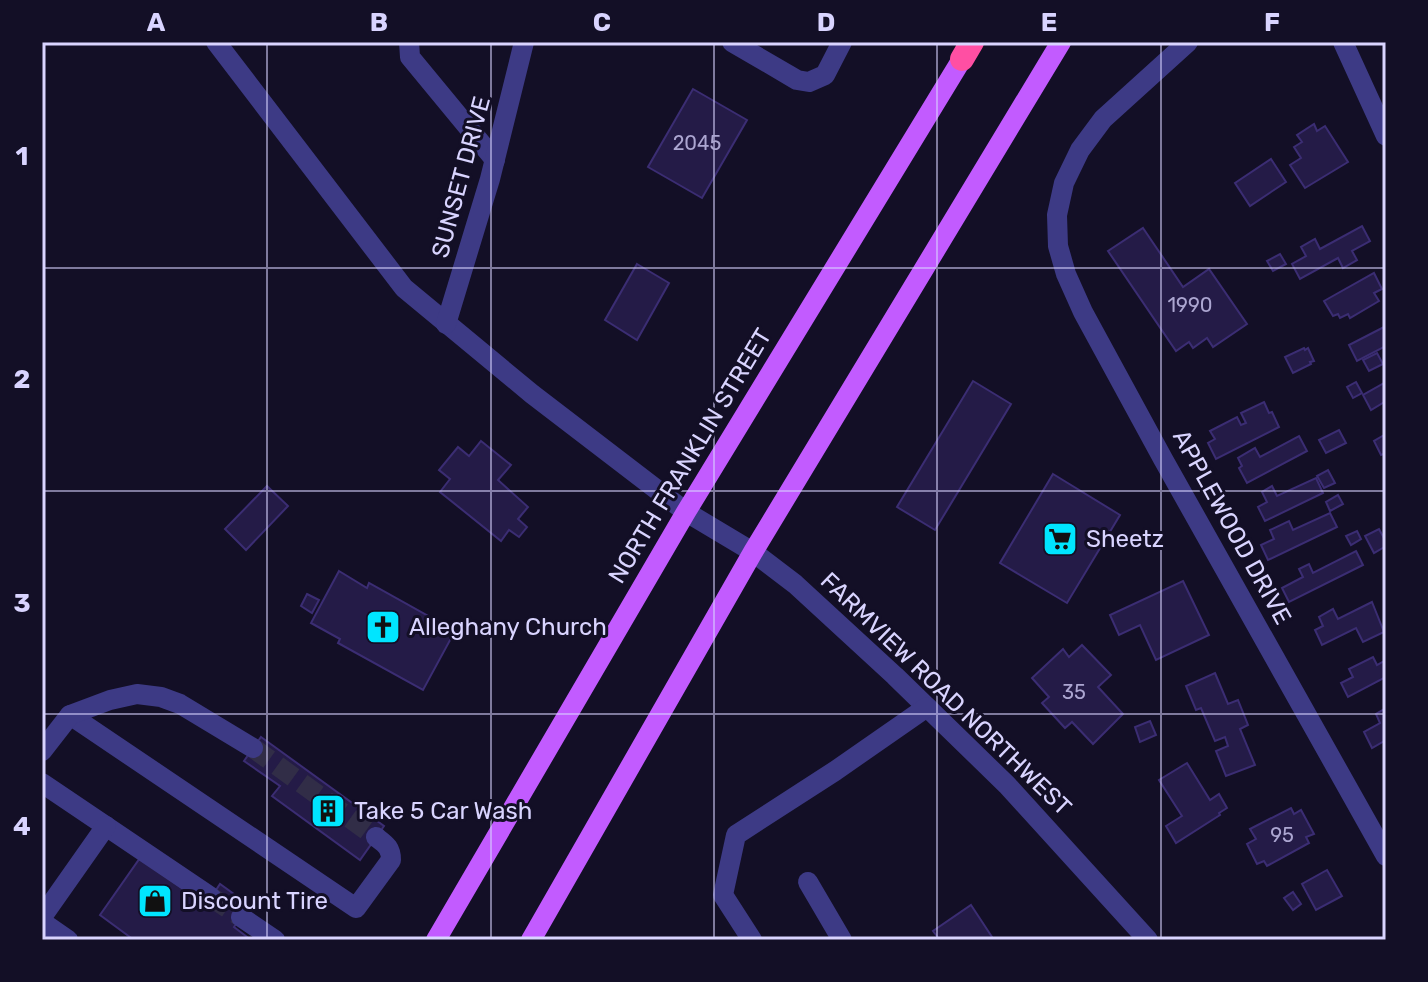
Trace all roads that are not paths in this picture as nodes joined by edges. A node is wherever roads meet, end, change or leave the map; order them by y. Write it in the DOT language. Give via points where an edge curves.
graph roads {
  1 [pos="216,42"];
  2 [pos="409,42"];
  3 [pos="524,42"];
  4 [pos="732,42"];
  5 [pos="842,42"];
  6 [pos="1061,42"];
  7 [pos="1188,42"];
  8 [pos="1343,42"];
  9 [pos="967,48"];
  10 [pos="1386,136"];
  11 [pos="495,160"];
  12 [pos="446,324"];
  13 [pos="686,512"];
  14 [pos="753,552"];
  15 [pos="927,707"];
  16 [pos="70,715"];
  17 [pos="253,748"];
  18 [pos="42,751"];
  19 [pos="42,783"];
  20 [pos="106,826"];
  21 [pos="376,837"];
  22 [pos="1386,856"];
  23 [pos="808,882"];
  24 [pos="211,897"];
  25 [pos="241,917"];
  26 [pos="42,920"];
  27 [pos="68,940"];
  28 [pos="275,940"];
  29 [pos="436,940"];
  30 [pos="531,940"];
  31 [pos="752,940"];
  32 [pos="842,940"];
  33 [pos="1148,940"];
  1 -- 12 [label="street, FARMVIEW ROAD NORTHWEST" via="404,288"];
  2 -- 11 [label="street" via="410,57"];
  3 -- 11 [label="street, SUNSET DRIVE"];
  4 -- 5 [label="street" via="809,82 825,75"];
  6 -- 14 [label="main road"];
  7 -- 22 [label="street, APPLEWOOD DRIVE" via="1103,119 1080,150 1064,183 1058,246 1083,312"];
  8 -- 10 [label="street"];
  9 -- 13 [label="main road, NORTH FRANKLIN STREET"];
  11 -- 12 [label="street, SUNSET DRIVE"];
  12 -- 13 [label="street, FARMVIEW ROAD NORTHWEST"];
  13 -- 14 [label="street, FARMVIEW ROAD NORTHWEST"];
  13 -- 29 [label="main road, NORTH FRANKLIN STREET"];
  14 -- 15 [label="street, FARMVIEW ROAD NORTHWEST" via="795,584"];
  14 -- 30 [label="main road"];
  15 -- 31 [label="street" via="736,835 723,895"];
  15 -- 33 [label="street, FARMVIEW ROAD NORTHWEST" via="1007,785"];
  16 -- 17 [label="street" via="137,694 161,697"];
  16 -- 18 [label="street"];
  16 -- 21 [label="street" via="356,908 391,860 388,845"];
  19 -- 20 [label="street"];
  20 -- 24 [label="street"];
  20 -- 26 [label="street"];
  23 -- 32 [label="street"];
  25 -- 28 [label="street"];
  26 -- 27 [label="street"];
}
